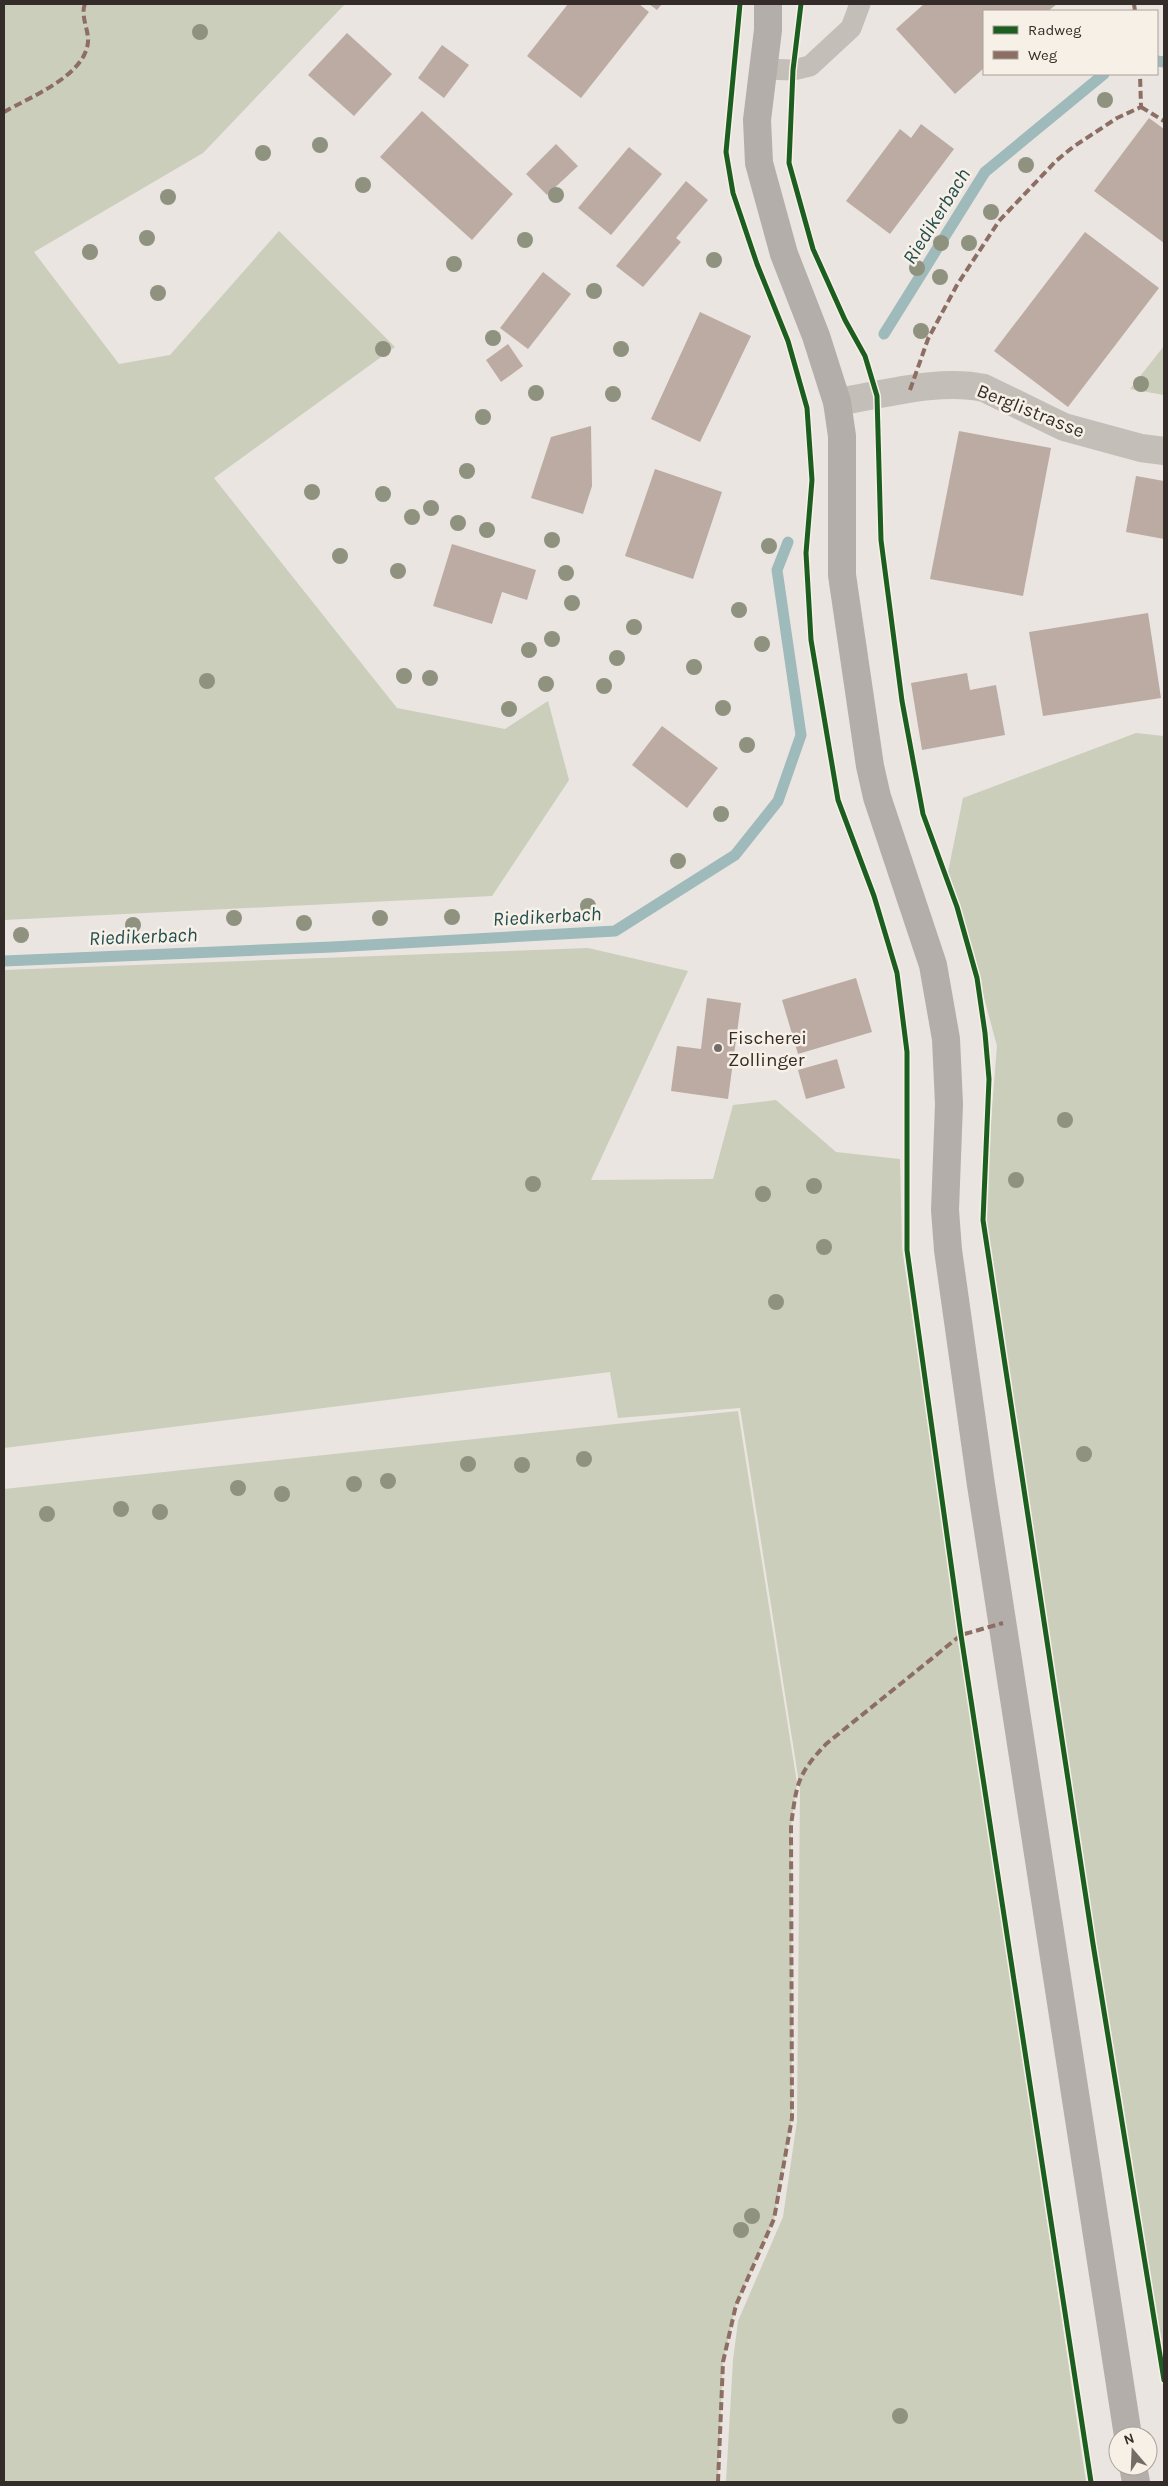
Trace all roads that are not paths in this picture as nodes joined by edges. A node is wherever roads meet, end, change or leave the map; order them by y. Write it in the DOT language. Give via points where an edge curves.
graph roads {
  1 [pos="768,4"];
  2 [pos="860,4"];
  3 [pos="763,69"];
  4 [pos="837,402"];
  5 [pos="1164,451"];
  6 [pos="1126,2426"];
  1 -- 3 [label="main road"];
  2 -- 3 [label="lane" via="851,28 810,66 793,70"];
  3 -- 4 [label="main road" via="757,120 761,172 784,254"];
  4 -- 5 [label="street, Berglistrasse" via="962,384 984,388 1064,427 1132,446"];
  4 -- 6 [label="main road" via="842,436 842,575 860,707 877,797 933,965 946,1039 948,1250 981,1485"];
}
